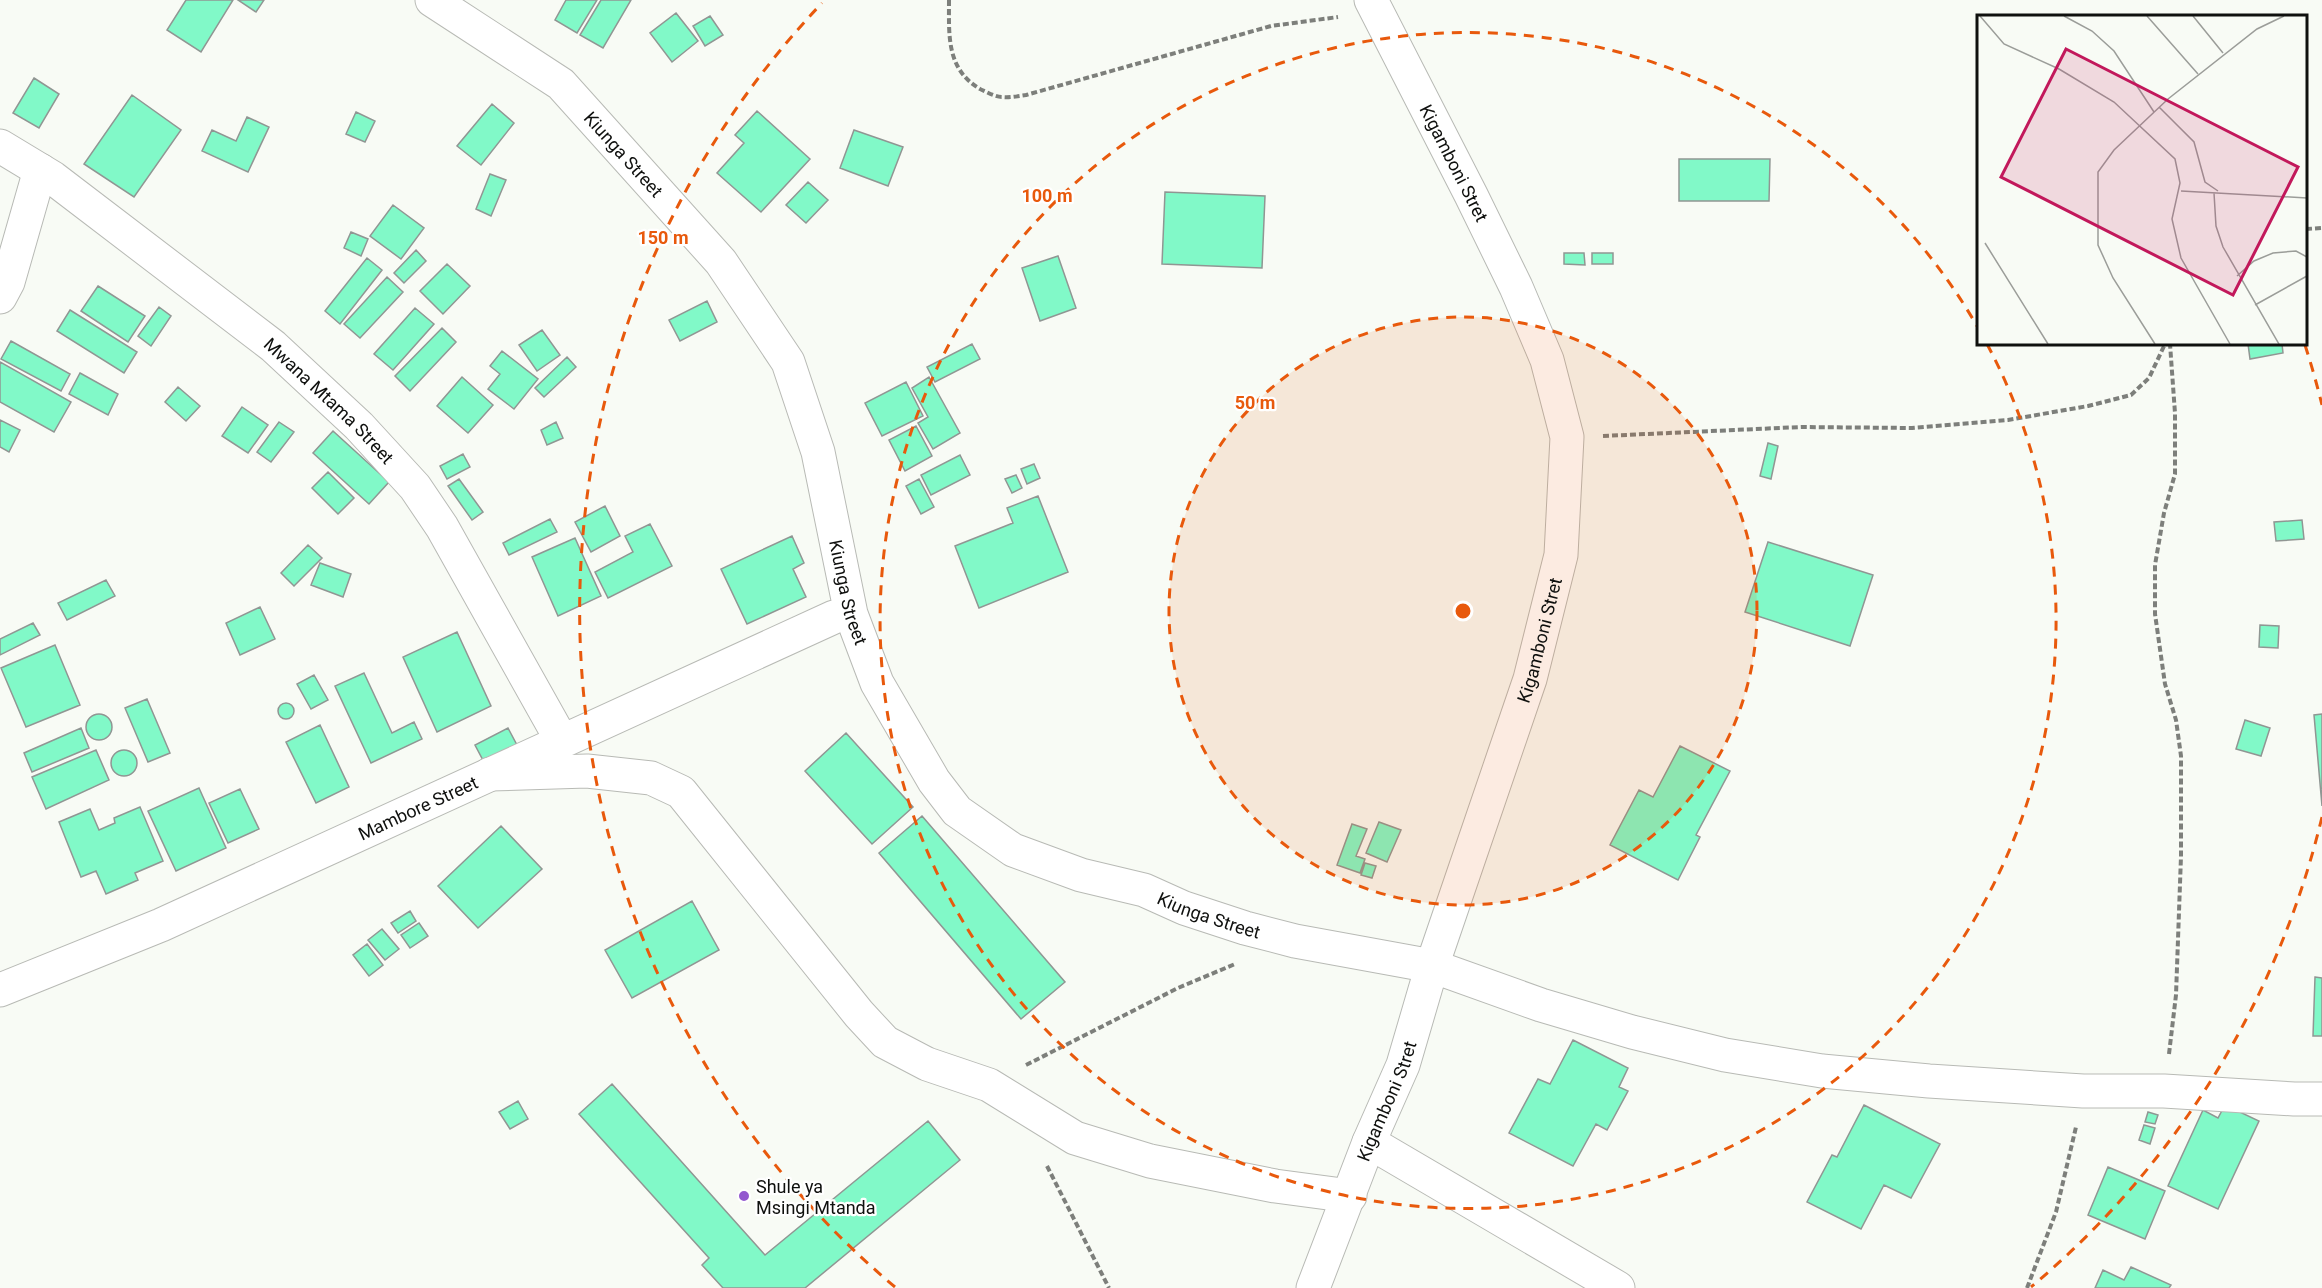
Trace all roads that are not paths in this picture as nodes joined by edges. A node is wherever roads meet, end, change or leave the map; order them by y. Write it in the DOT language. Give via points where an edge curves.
graph roads {
  1 [pos="432,0"];
  2 [pos="1374,5"];
  3 [pos="0,146"];
  4 [pos="40,170"];
  5 [pos="0,297"];
  6 [pos="834,617"];
  7 [pos="562,741"];
  8 [pos="490,774"];
  9 [pos="1432,966"];
  10 [pos="0,990"];
  11 [pos="2322,1099"];
  12 [pos="1369,1142"];
  13 [pos="1350,1196"];
  14 [pos="1313,1288"];
  15 [pos="1618,1288"];
  1 -- 9 [label="street, Kiunga Street" via="561,84 721,262 788,362 818,452 851,614 877,683 934,781 957,811 1013,850 1081,875 1144,890 1202,914 1295,941"];
  2 -- 9 [label="street, Kigamboni Stret" via="1525,308 1548,360 1568,437 1561,555 1530,679"];
  3 -- 4 [label="street, Mwana Mtama Street"];
  4 -- 5 [label="street" via="8,282"];
  4 -- 7 [label="street, Mwana Mtama Street" via="273,346 359,426 415,487 442,527"];
  6 -- 7 [label="street, Mambore Street"];
  7 -- 8 [label="street, Mambore Street"];
  8 -- 10 [label="street, Mambore Street" via="161,925"];
  8 -- 13 [label="street" via="588,771 651,778 681,792 885,1042 927,1064 989,1085 1076,1138 1150,1161 1275,1186"];
  9 -- 11 [label="street, Kiunga Street" via="1620,1029 1725,1055 1834,1072 2083,1091"];
  9 -- 12 [label="street, Kigamboni Stret" via="1403,1065"];
  12 -- 13 [label="street, Kigamboni Stret"];
  12 -- 15 [label="street"];
  13 -- 14 [label="street, Kigamboni Stret"];
}
